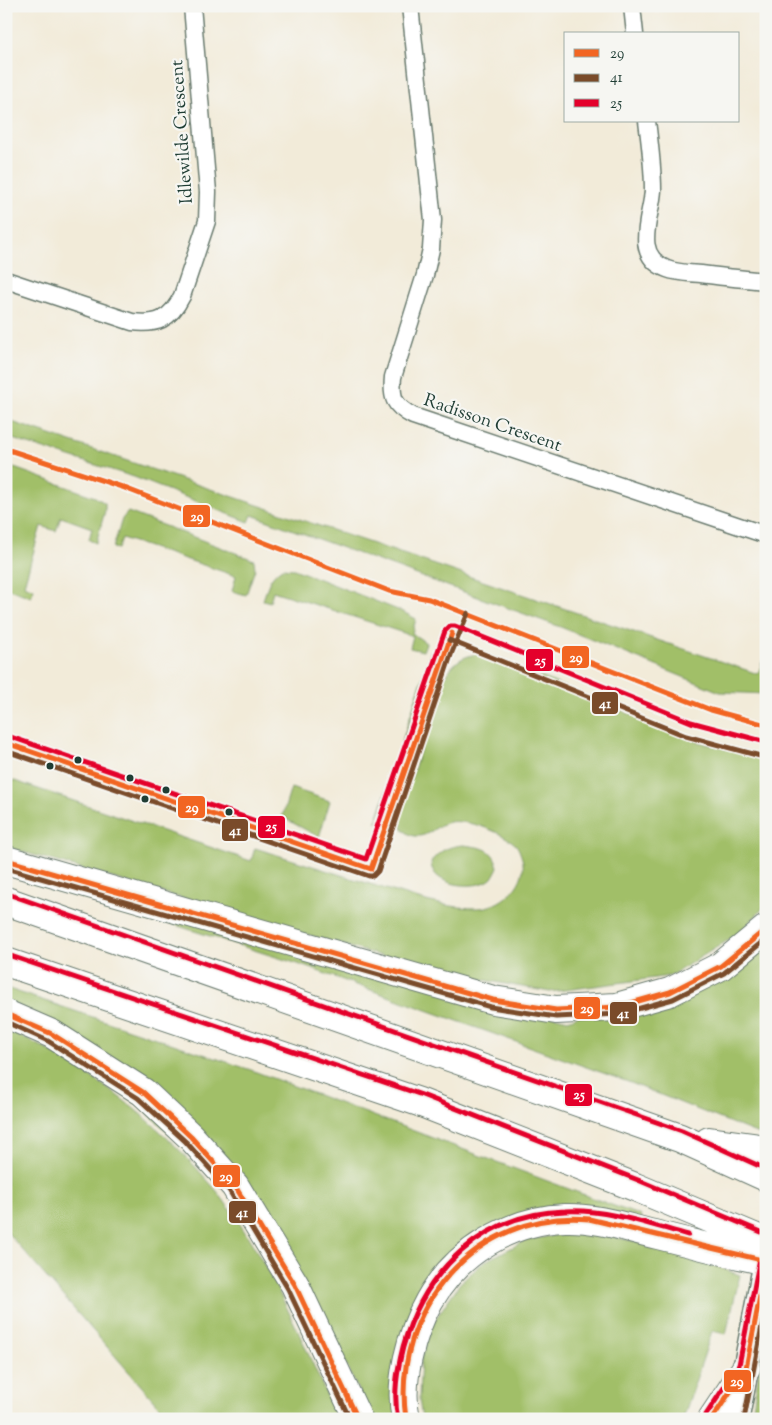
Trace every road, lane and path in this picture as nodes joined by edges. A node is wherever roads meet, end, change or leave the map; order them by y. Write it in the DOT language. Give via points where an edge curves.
graph roads {
  1 [pos="192,6"];
  2 [pos="410,6"];
  3 [pos="632,6"];
  4 [pos="635,32"];
  5 [pos="647,122"];
  6 [pos="6,280"];
  7 [pos="766,282"];
  8 [pos="766,535"];
  9 [pos="6,860"];
  10 [pos="6,902"];
  11 [pos="766,929"];
  12 [pos="6,962"];
  13 [pos="6,1014"];
  14 [pos="680,1138"];
  15 [pos="766,1152"];
  16 [pos="766,1177"];
  17 [pos="766,1242"];
  18 [pos="766,1260"];
  19 [pos="766,1264"];
  20 [pos="746,1368"];
  21 [pos="358,1419"];
  22 [pos="406,1419"];
  23 [pos="712,1419"];
  24 [pos="736,1419"];
  1 -- 6 [label="street, Idlewilde Crescent" via="208,192 207,221 177,305 170,315 145,324"];
  2 -- 8 [label="street, Radisson Crescent" via="433,220 425,275 393,377 391,390 400,409"];
  3 -- 4 [label="street"];
  5 -- 7 [label="street" via="653,192 646,228 648,252 667,269"];
  9 -- 11 [label="highway" via="493,1000 556,1010 617,1007 670,992 721,966"];
  10 -- 14 [label="highway"];
  12 -- 17 [label="highway" via="419,1102"];
  13 -- 21 [label="highway" via="52,1034 143,1092 191,1137 235,1186 295,1285"];
  14 -- 15 [label="highway"];
  14 -- 16 [label="highway"];
  18 -- 22 [label="highway" via="587,1219 543,1221 501,1234 464,1258 434,1292 423,1311 410,1346 404,1384"];
  19 -- 20 [label="main road"];
  20 -- 23 [label="highway"];
  20 -- 24 [label="main road"];
}
